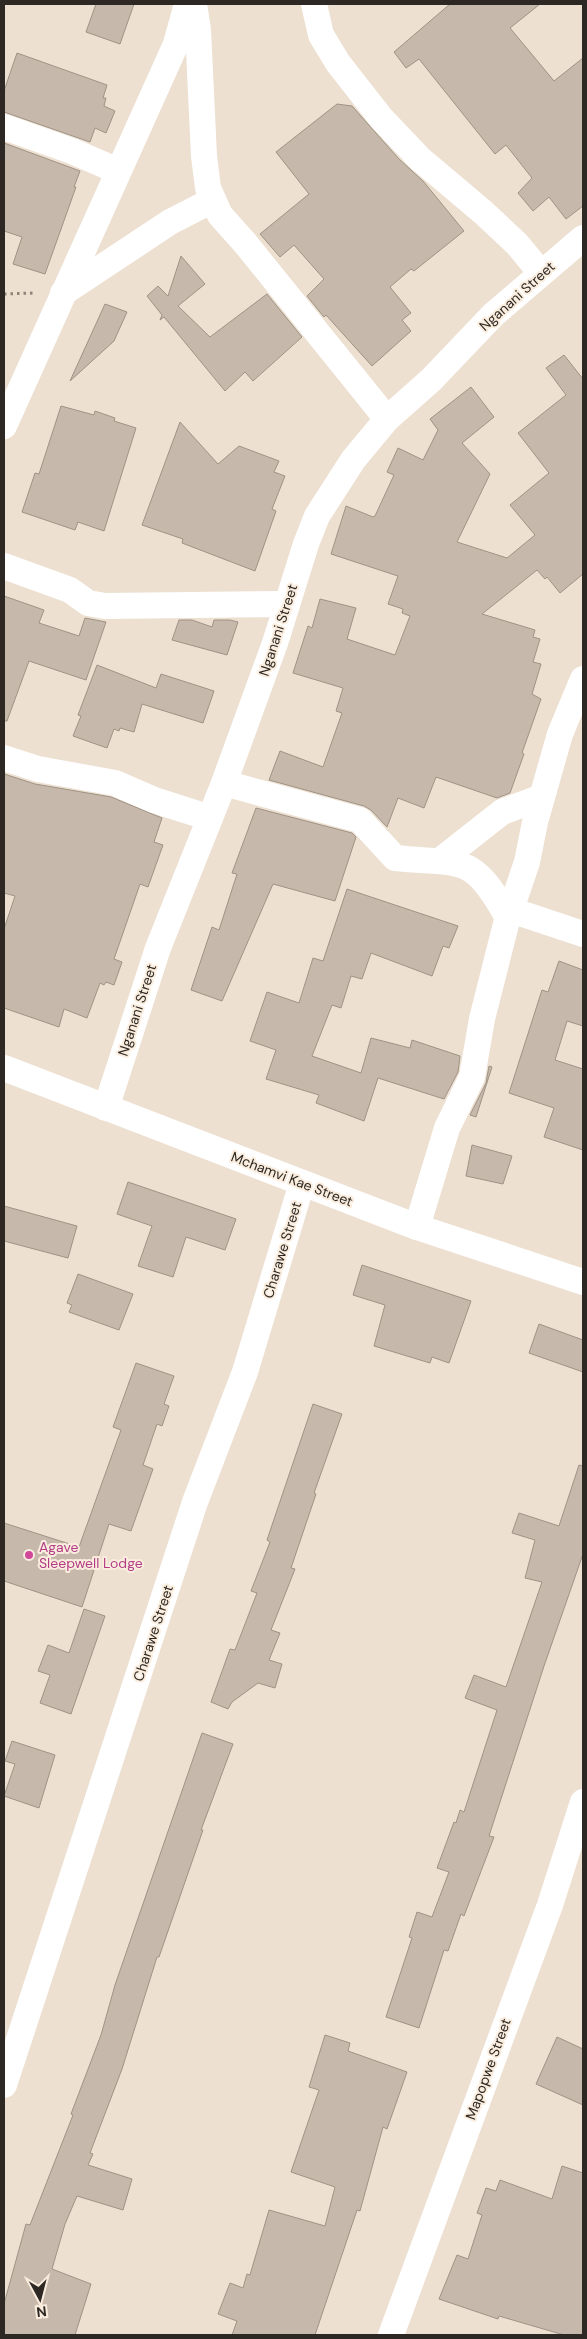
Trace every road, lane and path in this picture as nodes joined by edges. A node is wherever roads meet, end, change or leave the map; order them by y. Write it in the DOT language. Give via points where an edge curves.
graph roads {
  1 [pos="188,4"];
  2 [pos="194,4"];
  3 [pos="314,4"];
  4 [pos="4,127"];
  5 [pos="118,171"];
  6 [pos="213,200"];
  7 [pos="583,238"];
  8 [pos="542,273"];
  9 [pos="64,293"];
  10 [pos="387,419"];
  11 [pos="4,426"];
  12 [pos="4,566"];
  13 [pos="287,604"];
  14 [pos="583,679"];
  15 [pos="4,758"];
  16 [pos="224,783"];
  17 [pos="542,797"];
  18 [pos="210,818"];
  19 [pos="441,860"];
  20 [pos="509,914"];
  21 [pos="583,934"];
  22 [pos="4,1068"];
  23 [pos="106,1108"];
  24 [pos="302,1183"];
  25 [pos="418,1227"];
  26 [pos="583,1282"];
  27 [pos="583,1802"];
  28 [pos="4,2084"];
  29 [pos="391,2335"];
  1 -- 5 [label="street" via="176,44"];
  2 -- 6 [label="street" via="204,156"];
  3 -- 8 [label="street" via="320,35 381,118 420,159 517,244"];
  4 -- 5 [label="street"];
  5 -- 9 [label="street"];
  6 -- 9 [label="street" via="170,222"];
  6 -- 10 [label="street" via="220,215"];
  7 -- 8 [label="street, Nganani Street"];
  8 -- 10 [label="street, Nganani Street" via="493,315 431,380"];
  9 -- 11 [label="street"];
  10 -- 13 [label="street, Nganani Street" via="353,460 317,516"];
  12 -- 13 [label="street" via="70,590 88,602 105,606"];
  13 -- 16 [label="street, Nganani Street"];
  14 -- 17 [label="street" via="560,734"];
  15 -- 18 [label="street" via="38,769 115,783"];
  16 -- 18 [label="street, Nganani Street"];
  16 -- 19 [label="street" via="360,820 396,858"];
  17 -- 19 [label="street" via="502,812"];
  17 -- 20 [label="street" via="527,862"];
  18 -- 23 [label="street, Nganani Street" via="158,948"];
  19 -- 20 [label="street" via="461,863 475,872"];
  20 -- 21 [label="street"];
  20 -- 25 [label="street" via="482,1019 472,1077 447,1128"];
  22 -- 23 [label="street, Mchamvi Kae Street"];
  23 -- 24 [label="street, Mchamvi Kae Street"];
  24 -- 25 [label="street, Mchamvi Kae Street"];
  24 -- 28 [label="street, Charawe Street" via="245,1372 195,1502"];
  25 -- 26 [label="street, Mchamvi Kae Street"];
  27 -- 29 [label="street, Mapopwe Street" via="550,1905"];
}
